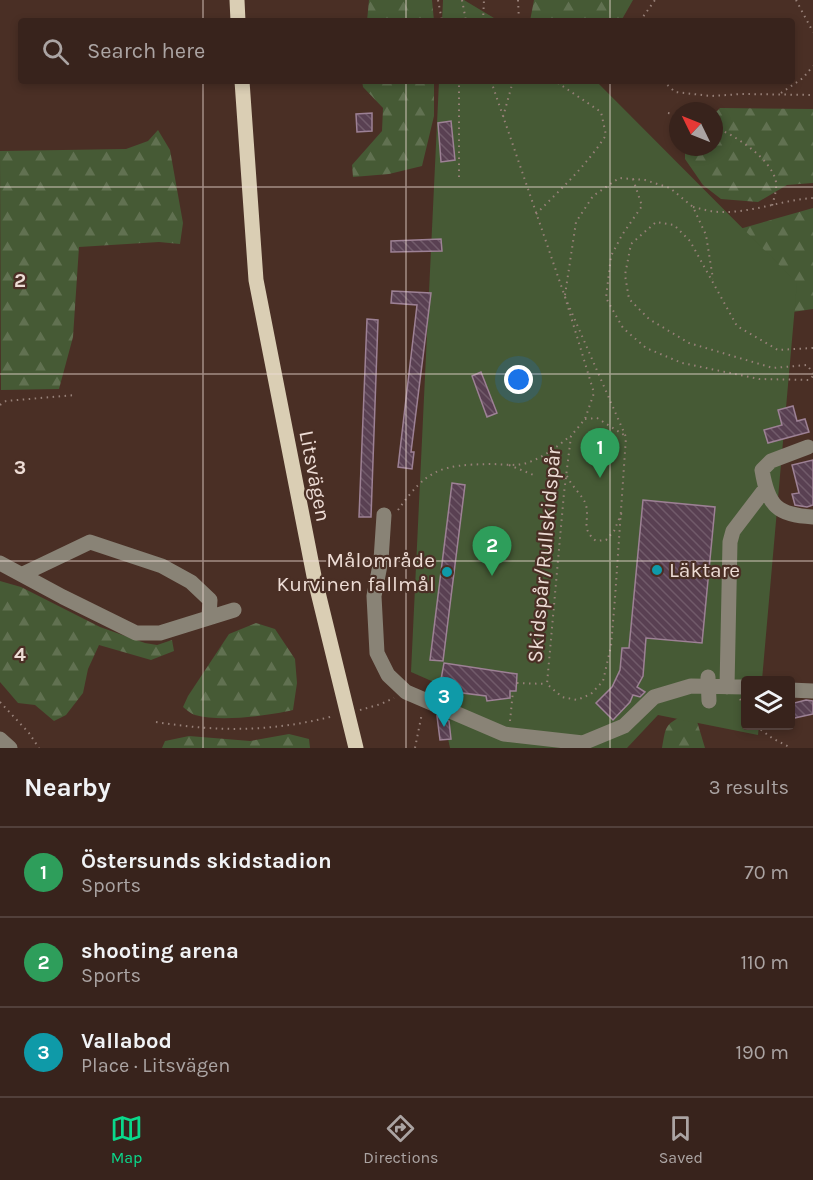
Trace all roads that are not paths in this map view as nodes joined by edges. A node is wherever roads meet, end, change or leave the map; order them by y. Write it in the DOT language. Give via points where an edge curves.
graph roads {
  1 [pos="237,0"];
  2 [pos="238,18"];
  3 [pos="242,84"];
  4 [pos="808,447"];
  5 [pos="765,489"];
  6 [pos="391,512"];
  7 [pos="813,516"];
  8 [pos="0,564"];
  9 [pos="23,574"];
  10 [pos="234,610"];
  11 [pos="209,617"];
  12 [pos="708,677"];
  13 [pos="727,687"];
  14 [pos="741,687"];
  15 [pos="795,690"];
  16 [pos="813,691"];
  17 [pos="710,702"];
  18 [pos="0,739"];
  19 [pos="568,745"];
  20 [pos="10,748"];
  21 [pos="356,748"];
  1 -- 2 [label="main road"];
  3 -- 21 [label="main road, Litsvägen" via="255,280 314,576"];
  4 -- 5 [label="street" via="771,461 762,470"];
  5 -- 7 [label="street" via="782,511 794,516"];
  5 -- 13 [label="street" via="733,531 730,542"];
  6 -- 19 [label="street" via="374,596 377,654 388,675 406,692 504,734"];
  8 -- 9 [label="street"];
  9 -- 11 [label="street" via="136,633 160,633"];
  9 -- 11 [label="street" via="90,542 162,566 191,582 210,600"];
  10 -- 11 [label="street"];
  12 -- 17 [label="street"];
  13 -- 14 [label="street"];
  13 -- 19 [label="street" via="691,686 654,698 624,726"];
  15 -- 16 [label="street"];
  18 -- 20 [label="street"];
}
